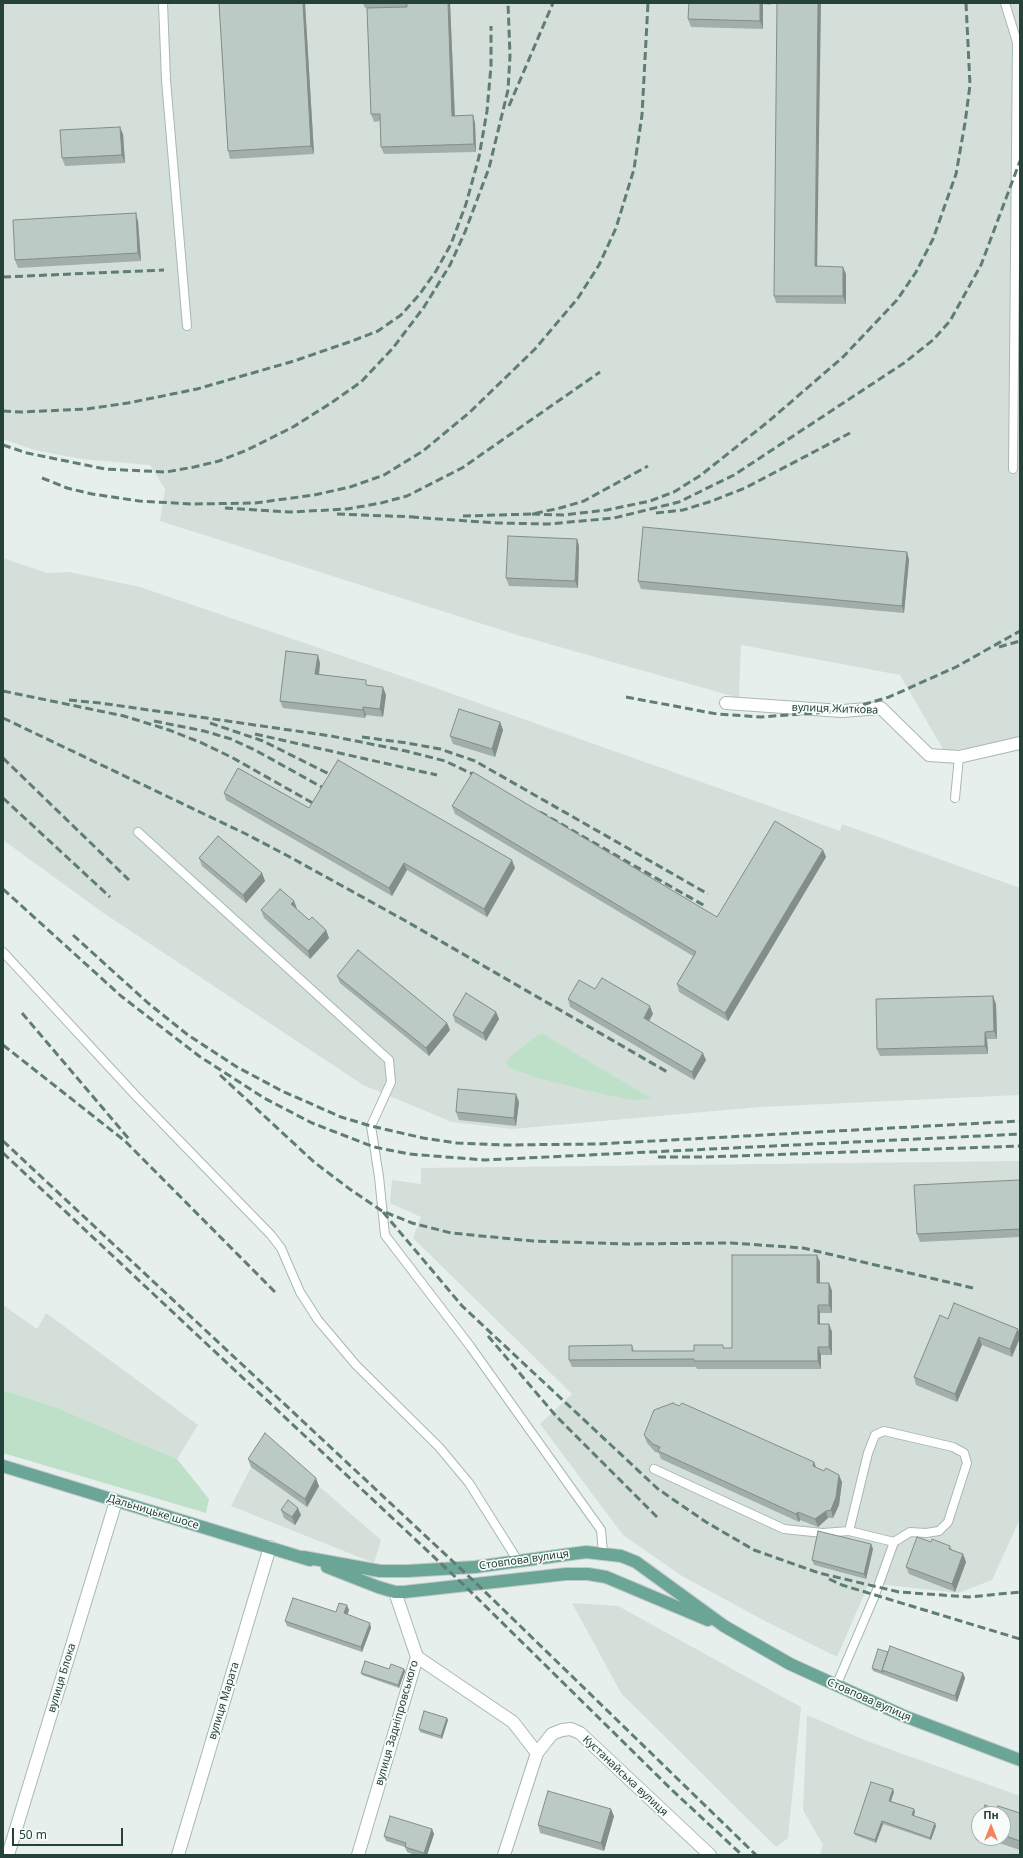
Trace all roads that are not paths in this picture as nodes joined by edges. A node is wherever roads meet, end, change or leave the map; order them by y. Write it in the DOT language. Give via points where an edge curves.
graph roads {
  1 [pos="163,3"];
  2 [pos="1005,3"];
  3 [pos="187,326"];
  4 [pos="1013,469"];
  5 [pos="726,703"];
  6 [pos="1020,742"];
  7 [pos="960,757"];
  8 [pos="955,798"];
  9 [pos="138,832"];
  10 [pos="3,952"];
  11 [pos="3,1466"];
  12 [pos="654,1469"];
  13 [pos="116,1501"];
  14 [pos="849,1531"];
  15 [pos="894,1542"];
  16 [pos="270,1547"];
  17 [pos="603,1553"];
  18 [pos="303,1557"];
  19 [pos="518,1561"];
  20 [pos="395,1592"];
  21 [pos="724,1626"];
  22 [pos="417,1657"];
  23 [pos="836,1686"];
  24 [pos="537,1753"];
  25 [pos="1020,1760"];
  26 [pos="8,1855"];
  27 [pos="178,1855"];
  28 [pos="358,1855"];
  29 [pos="504,1855"];
  30 [pos="710,1855"];
  1 -- 3 [label="lane" via="166,80"];
  2 -- 4 [label="lane" via="1017,42"];
  5 -- 7 [label="street, вулиця Житкова" via="842,711 881,708 929,755"];
  6 -- 7 [label="street, вулиця Житкова"];
  7 -- 8 [label="lane"];
  9 -- 17 [label="lane" via="389,1060 390,1082 371,1126 385,1235 470,1346 601,1530"];
  10 -- 19 [label="lane" via="271,1235 281,1248 300,1292 318,1320 356,1365 438,1447 469,1483"];
  11 -- 13 [label="main road, Дальницьке шосе"];
  12 -- 14 [label="lane" via="784,1529 823,1533"];
  13 -- 16 [label="main road, Дальницьке шосе"];
  13 -- 26 [label="street, вулиця Блока"];
  14 -- 15 [label="lane"];
  14 -- 15 [label="lane" via="868,1453 875,1435 884,1431 953,1447 964,1453 967,1463 948,1522 939,1531 926,1534 910,1532"];
  15 -- 23 [label="lane" via="875,1595"];
  16 -- 18 [label="main road, Дальницьке шосе"];
  16 -- 27 [label="street, вулиця Марата"];
  17 -- 19 [label="main road, Стовпова вулиця" via="568,1554"];
  17 -- 21 [label="main road, Стовпова вулиця" via="636,1562"];
  18 -- 19 [label="main road, Стовпова вулиця" via="380,1571 448,1569"];
  18 -- 20 [label="main road"];
  20 -- 21 [label="main road, Стовпова вулиця" via="435,1590 566,1574 588,1574 606,1577"];
  20 -- 22 [label="street, вулиця Задніпровського"];
  21 -- 23 [label="main road, Стовпова вулиця" via="790,1664"];
  22 -- 24 [label="street" via="513,1722"];
  22 -- 28 [label="street, вулиця Задніпровського"];
  23 -- 25 [label="main road, Стовпова вулиця" via="904,1716"];
  24 -- 29 [label="street, Кустанайська вулиця"];
  24 -- 30 [label="street, Кустанайська вулиця" via="552,1734 571,1729 580,1733"];
}
